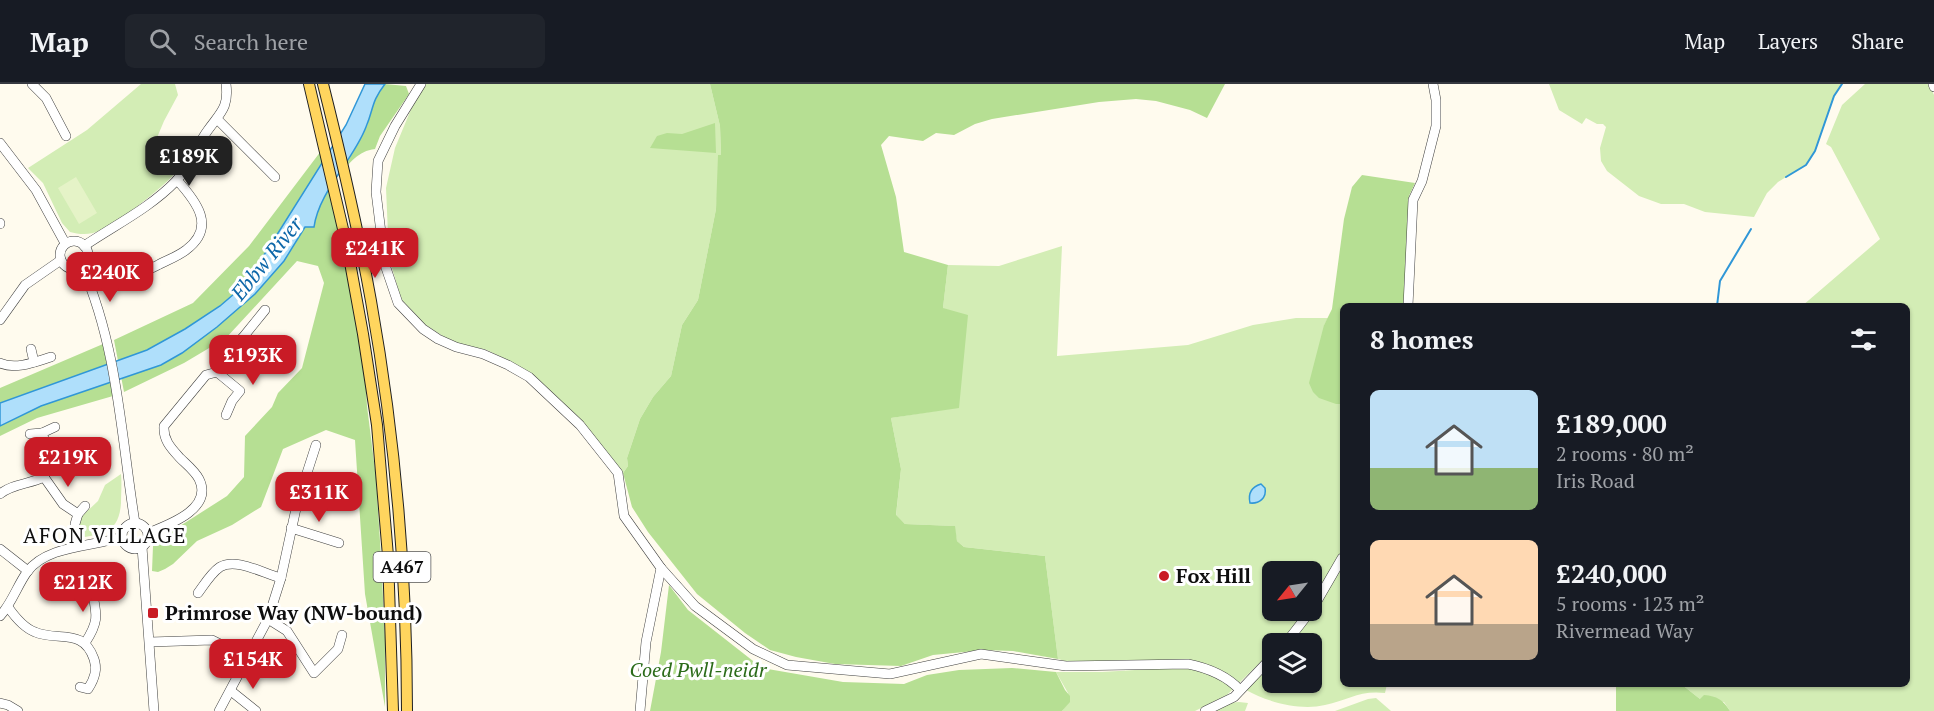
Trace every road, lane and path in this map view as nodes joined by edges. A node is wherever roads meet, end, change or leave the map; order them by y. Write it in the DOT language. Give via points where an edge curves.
graph roads {
  1 [pos="32,84"];
  2 [pos="226,84"];
  3 [pos="309,84"];
  4 [pos="322,84"];
  5 [pos="421,84"];
  6 [pos="1433,84"];
  7 [pos="217,119"];
  8 [pos="66,136"];
  9 [pos="0,143"];
  10 [pos="275,177"];
  11 [pos="177,180"];
  12 [pos="65,243"];
  13 [pos="84,246"];
  14 [pos="61,261"];
  15 [pos="82,266"];
  16 [pos="112,288"];
  17 [pos="1408,303"];
  18 [pos="265,310"];
  19 [pos="0,320"];
  20 [pos="31,348"];
  21 [pos="51,357"];
  22 [pos="34,362"];
  23 [pos="0,363"];
  24 [pos="217,372"];
  25 [pos="226,415"];
  26 [pos="55,427"];
  27 [pos="42,433"];
  28 [pos="30,434"];
  29 [pos="316,445"];
  30 [pos="308,476"];
  31 [pos="44,477"];
  32 [pos="320,480"];
  33 [pos="0,494"];
  34 [pos="85,506"];
  35 [pos="78,514"];
  36 [pos="135,523"];
  37 [pos="75,524"];
  38 [pos="291,528"];
  39 [pos="148,533"];
  40 [pos="122,537"];
  41 [pos="339,543"];
  42 [pos="142,547"];
  43 [pos="0,549"];
  44 [pos="1340,561"];
  45 [pos="661,568"];
  46 [pos="28,571"];
  47 [pos="281,578"];
  48 [pos="91,585"];
  49 [pos="198,593"];
  50 [pos="8,607"];
  51 [pos="0,616"];
  52 [pos="268,619"];
  53 [pos="1294,633"];
  54 [pos="342,635"];
  55 [pos="150,642"];
  56 [pos="85,643"];
  57 [pos="248,658"];
  58 [pos="1262,667"];
  59 [pos="80,687"];
  60 [pos="1240,690"];
  61 [pos="231,691"];
  62 [pos="0,703"];
  63 [pos="18,711"];
  64 [pos="154,711"];
  65 [pos="219,711"];
  66 [pos="256,711"];
  67 [pos="393,711"];
  68 [pos="407,711"];
  69 [pos="640,711"];
  70 [pos="1205,711"];
  1 -- 8 [label="street" via="46,98"];
  2 -- 7 [label="street" via="228,98"];
  3 -- 67 [label="main road, A467" via="363,334 376,425 388,556"];
  4 -- 68 [label="main road, A467" via="371,300 390,424 407,638"];
  5 -- 45 [label="street" via="378,161 376,192 385,265 398,303 438,339 483,354 529,377 580,425 618,473 624,516"];
  6 -- 17 [label="street" via="1436,126 1413,200"];
  7 -- 10 [label="street"];
  7 -- 11 [label="street"];
  9 -- 12 [label="street" via="36,190"];
  11 -- 13 [label="street" via="127,220"];
  11 -- 16 [label="street" via="198,207 198,238 177,256"];
  12 -- 13 [label="street" via="74,241"];
  12 -- 14 [label="street"];
  13 -- 15 [label="street" via="88,256"];
  14 -- 15 [label="street" via="70,268"];
  14 -- 19 [label="street" via="25,285"];
  15 -- 36 [label="street" via="110,350"];
  18 -- 24 [label="street" via="220,362"];
  20 -- 22 [label="street"];
  21 -- 22 [label="street"];
  22 -- 23 [label="street" via="8,366"];
  24 -- 25 [label="street" via="243,388"];
  24 -- 39 [label="street" via="206,375 164,426 170,446 199,479 199,502 175,522"];
  26 -- 27 [label="street"];
  27 -- 28 [label="street"];
  27 -- 31 [label="street" via="50,458"];
  29 -- 30 [label="street"];
  30 -- 32 [label="street"];
  30 -- 38 [label="street"];
  31 -- 33 [label="street"];
  31 -- 35 [label="street" via="63,504"];
  34 -- 35 [label="street"];
  35 -- 37 [label="street"];
  36 -- 39 [label="street" via="144,526"];
  36 -- 40 [label="street" via="125,528"];
  38 -- 41 [label="street"];
  38 -- 47 [label="street"];
  39 -- 42 [label="street"];
  40 -- 42 [label="street" via="130,548"];
  40 -- 46 [label="street" via="50,554"];
  42 -- 55 [label="street"];
  43 -- 46 [label="street"];
  44 -- 53 [label="street"];
  45 -- 60 [label="street" via="695,606 753,649 787,665 890,675 981,654 1066,666 1188,664 1222,675"];
  45 -- 69 [label="street" via="646,642"];
  46 -- 50 [label="street"];
  47 -- 49 [label="street" via="227,564 215,571"];
  47 -- 52 [label="street"];
  48 -- 56 [label="street" via="97,619"];
  50 -- 51 [label="street"];
  50 -- 56 [label="street" via="32,631 44,636 74,637"];
  52 -- 54 [label="street" via="287,631 314,673 338,649"];
  52 -- 57 [label="street"];
  55 -- 57 [label="street" via="212,640"];
  55 -- 64 [label="street"];
  56 -- 59 [label="street" via="96,664 94,681 88,689"];
  57 -- 61 [label="street"];
  58 -- 60 [label="street"];
  60 -- 70 [label="street"];
  61 -- 65 [label="street"];
  61 -- 66 [label="street"];
  62 -- 63 [label="street"];
}
